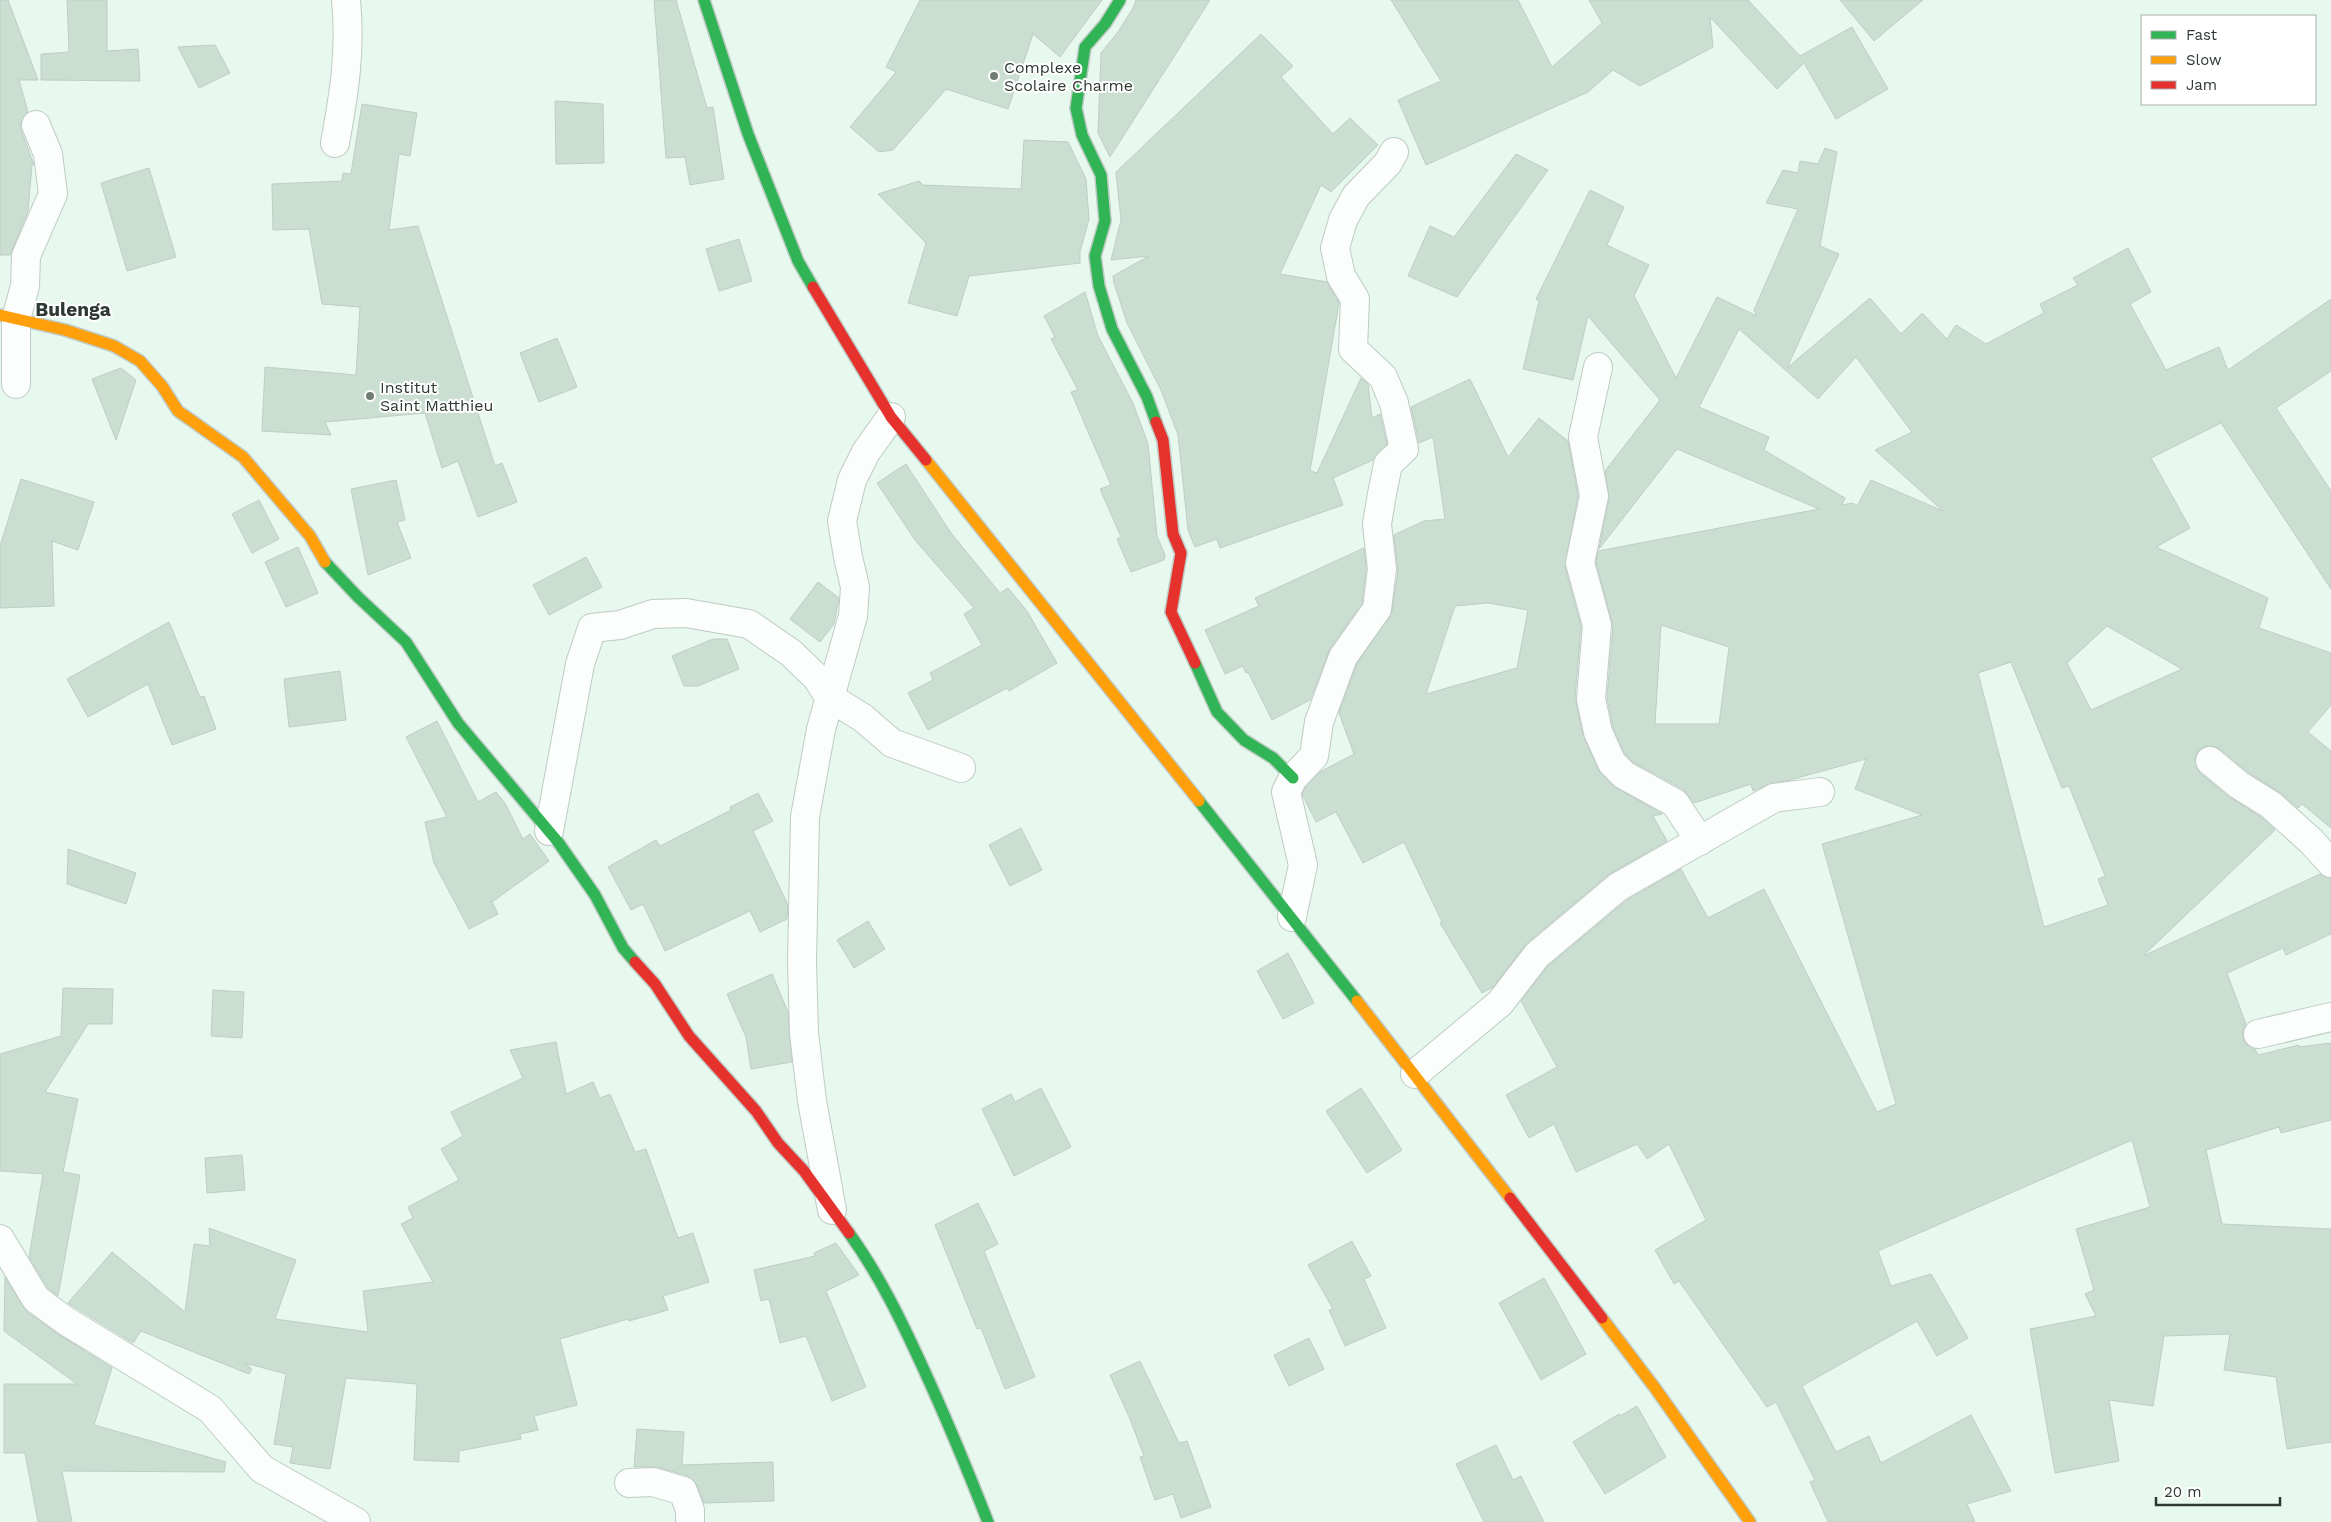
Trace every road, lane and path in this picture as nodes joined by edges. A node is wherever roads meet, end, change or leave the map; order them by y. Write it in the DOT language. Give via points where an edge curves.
graph roads {
  1 [pos="346,0"];
  2 [pos="704,0"];
  3 [pos="1120,0"];
  4 [pos="36,125"];
  5 [pos="335,143"];
  6 [pos="1394,152"];
  7 [pos="8,317"];
  8 [pos="1598,366"];
  9 [pos="16,384"];
  10 [pos="891,417"];
  11 [pos="829,697"];
  12 [pos="2210,761"];
  13 [pos="961,768"];
  14 [pos="1293,778"];
  15 [pos="1820,792"];
  16 [pos="549,831"];
  17 [pos="1700,841"];
  18 [pos="2331,864"];
  19 [pos="1292,917"];
  20 [pos="2331,1017"];
  21 [pos="2258,1034"];
  22 [pos="1415,1074"];
  23 [pos="832,1210"];
  24 [pos="0,1239"];
  25 [pos="629,1483"];
  26 [pos="356,1522"];
  27 [pos="690,1522"];
  28 [pos="988,1522"];
  29 [pos="1750,1522"];
  1 -- 5 [label="street" via="349,32 346,84"];
  2 -- 10 [label="street" via="748,134 798,260"];
  3 -- 14 [label="street" via="1085,48 1076,108 1082,136 1102,175 1105,221 1095,256 1099,286 1112,329 1146,397 1163,440 1173,534 1181,553 1171,612 1217,712 1244,740 1273,758"];
  4 -- 7 [label="street" via="48,154 53,194 26,256 25,286"];
  6 -- 14 [label="street" via="1388,163 1356,196 1343,220 1335,248 1341,276 1355,299 1353,349 1383,377 1394,403 1404,449 1388,464 1382,494 1377,524 1382,569 1377,609 1342,658 1319,722 1314,756"];
  7 -- 9 [label="street"];
  7 -- 16 [label="street" via="106,343 140,361 178,410 243,457 310,536 324,561 406,642 458,723"];
  8 -- 17 [label="street" via="1583,437 1594,496 1580,564 1597,625 1591,699 1598,732 1612,763 1624,775 1675,803"];
  10 -- 11 [label="street" via="866,452 852,480 842,521 855,586 853,616 848,642"];
  10 -- 19 [label="street"];
  11 -- 13 [label="street" via="863,718 892,743"];
  11 -- 16 [label="street" via="817,678 791,653 750,624 678,613 652,614 620,625 592,628 580,664"];
  11 -- 23 [label="street" via="820,729 805,817 802,961 808,1073"];
  12 -- 18 [label="street" via="2271,805"];
  14 -- 19 [label="street" via="1286,792 1304,865"];
  15 -- 17 [label="street" via="1774,798"];
  16 -- 23 [label="street" via="595,895 623,948 655,984 689,1036 756,1111"];
  17 -- 22 [label="street" via="1618,887 1537,955 1500,1003"];
  19 -- 22 [label="street"];
  20 -- 21 [label="street"];
  22 -- 29 [label="street" via="1654,1388"];
  23 -- 28 [label="street" via="869,1261 902,1322 959,1447"];
  24 -- 26 [label="street" via="36,1300 66,1322 210,1409 262,1469"];
  25 -- 27 [label="street" via="653,1482 683,1491 690,1510"];
}
